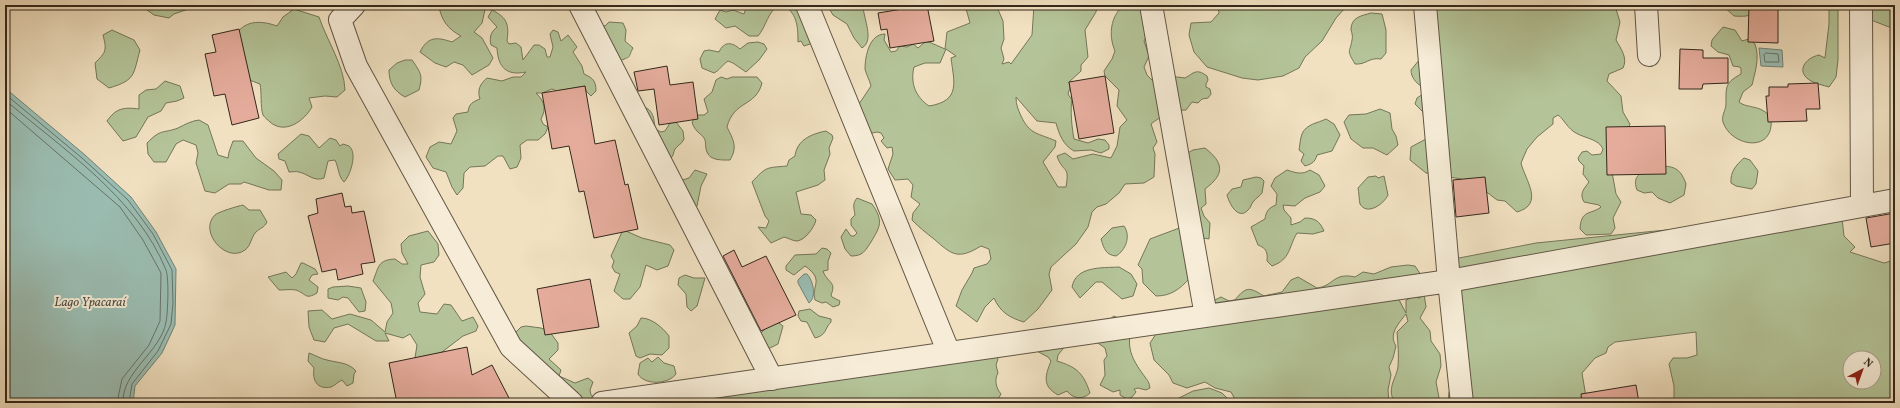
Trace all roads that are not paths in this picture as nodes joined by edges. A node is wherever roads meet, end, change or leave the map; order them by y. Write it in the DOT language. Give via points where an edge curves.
graph roads {
  1 [pos="354,5"];
  2 [pos="580,5"];
  3 [pos="807,5"];
  4 [pos="1151,5"];
  5 [pos="1425,5"];
  6 [pos="1646,5"];
  7 [pos="1862,5"];
  8 [pos="1649,55"];
  9 [pos="1895,200"];
  10 [pos="1862,205"];
  11 [pos="1449,281"];
  12 [pos="1206,316"];
  13 [pos="949,353"];
  14 [pos="772,379"];
  15 [pos="572,403"];
  16 [pos="602,403"];
  17 [pos="1462,403"];
  1 -- 15 [label="street" via="340,20 356,66 371,94 511,347"];
  2 -- 14 [label="street"];
  3 -- 13 [label="street"];
  4 -- 12 [label="street"];
  5 -- 11 [label="street"];
  6 -- 8 [label="street"];
  7 -- 10 [label="street"];
  9 -- 10 [label="street"];
  10 -- 11 [label="street"];
  11 -- 12 [label="street"];
  11 -- 17 [label="street"];
  12 -- 13 [label="street"];
  13 -- 14 [label="street"];
  14 -- 16 [label="street"];
}
